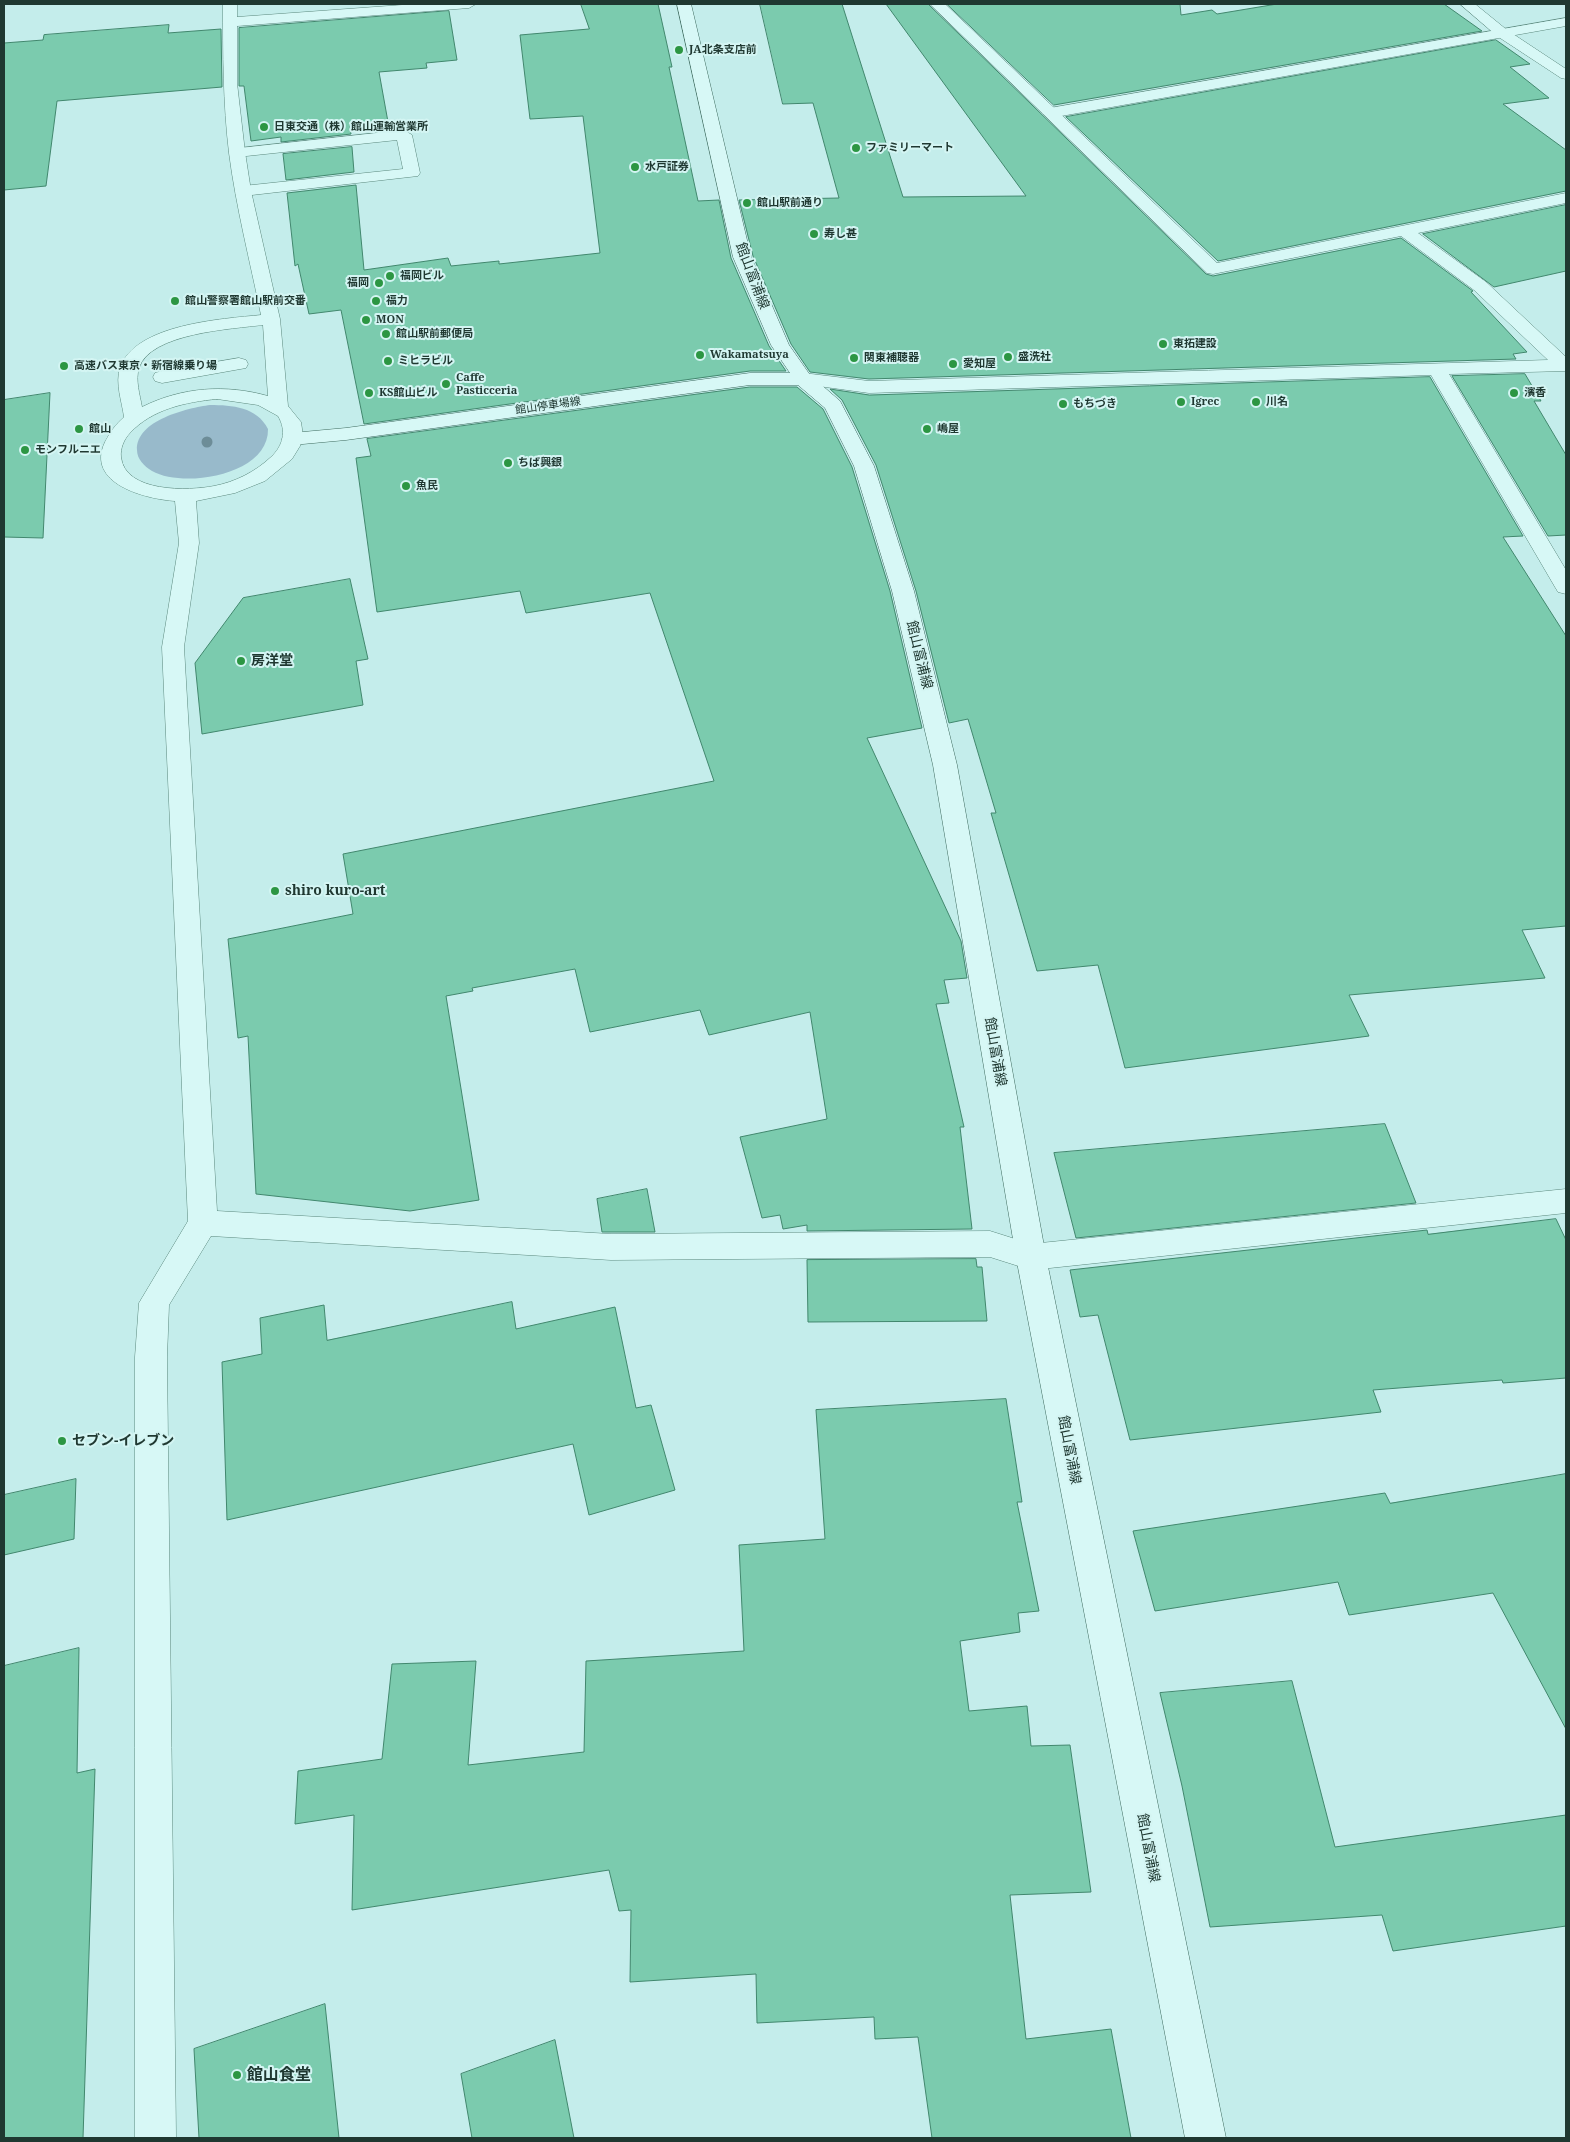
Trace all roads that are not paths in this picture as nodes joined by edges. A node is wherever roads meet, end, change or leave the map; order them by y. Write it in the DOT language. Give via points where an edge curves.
graph roads {
  1 [pos="230,4"];
  2 [pos="469,4"];
  3 [pos="684,4"];
  4 [pos="937,4"];
  5 [pos="1467,4"];
  6 [pos="229,22"];
  7 [pos="1566,22"];
  8 [pos="1502,33"];
  9 [pos="1566,75"];
  10 [pos="1050,113"];
  11 [pos="237,152"];
  12 [pos="243,191"];
  13 [pos="1566,198"];
  14 [pos="1405,231"];
  15 [pos="271,319"];
  16 [pos="240,364"];
  17 [pos="1565,365"];
  18 [pos="1437,370"];
  19 [pos="162,377"];
  20 [pos="803,379"];
  21 [pos="279,408"];
  22 [pos="134,419"];
  23 [pos="292,439"];
  24 [pos="185,495"];
  25 [pos="1566,587"];
  26 [pos="1566,1201"];
  27 [pos="203,1223"];
  28 [pos="1031,1257"];
  29 [pos="154,2138"];
  30 [pos="1206,2138"];
  1 -- 6 [label="street"];
  2 -- 6 [label="street"];
  3 -- 20 [label="street, 館山富浦線" via="742,257 780,345"];
  4 -- 10 [label="street"];
  5 -- 8 [label="street"];
  6 -- 11 [label="street" via="230,83"];
  7 -- 8 [label="street"];
  8 -- 9 [label="street"];
  8 -- 10 [label="street"];
  10 -- 14 [label="street" via="1213,269"];
  11 -- 12 [label="street"];
  11 -- 12 [label="street" via="404,135 412,173"];
  12 -- 15 [label="street"];
  13 -- 14 [label="street"];
  14 -- 17 [label="street" via="1480,286"];
  15 -- 21 [label="street"];
  15 -- 22 [label="street" via="184,333 149,345 136,357 128,373"];
  16 -- 19 [label="street"];
  17 -- 18 [label="street, 館山停車場線"];
  18 -- 20 [label="street, 館山停車場線" via="869,388"];
  18 -- 25 [label="street"];
  20 -- 23 [label="street, 館山停車場線" via="750,380"];
  20 -- 28 [label="street, 館山富浦線" via="833,405 864,466 903,591 945,764"];
  21 -- 22 [label="street" via="246,395 210,394 172,401"];
  21 -- 23 [label="street" via="291,423"];
  22 -- 24 [label="street" via="122,431 111,451 118,474 134,486 157,493"];
  23 -- 24 [label="street" via="284,456 256,478 230,488"];
  24 -- 27 [label="street" via="188,543 173,646"];
  26 -- 28 [label="street"];
  27 -- 28 [label="street" via="611,1247 990,1244"];
  27 -- 29 [label="street" via="154,1303 151,1357"];
  28 -- 30 [label="street, 館山富浦線"];
}
